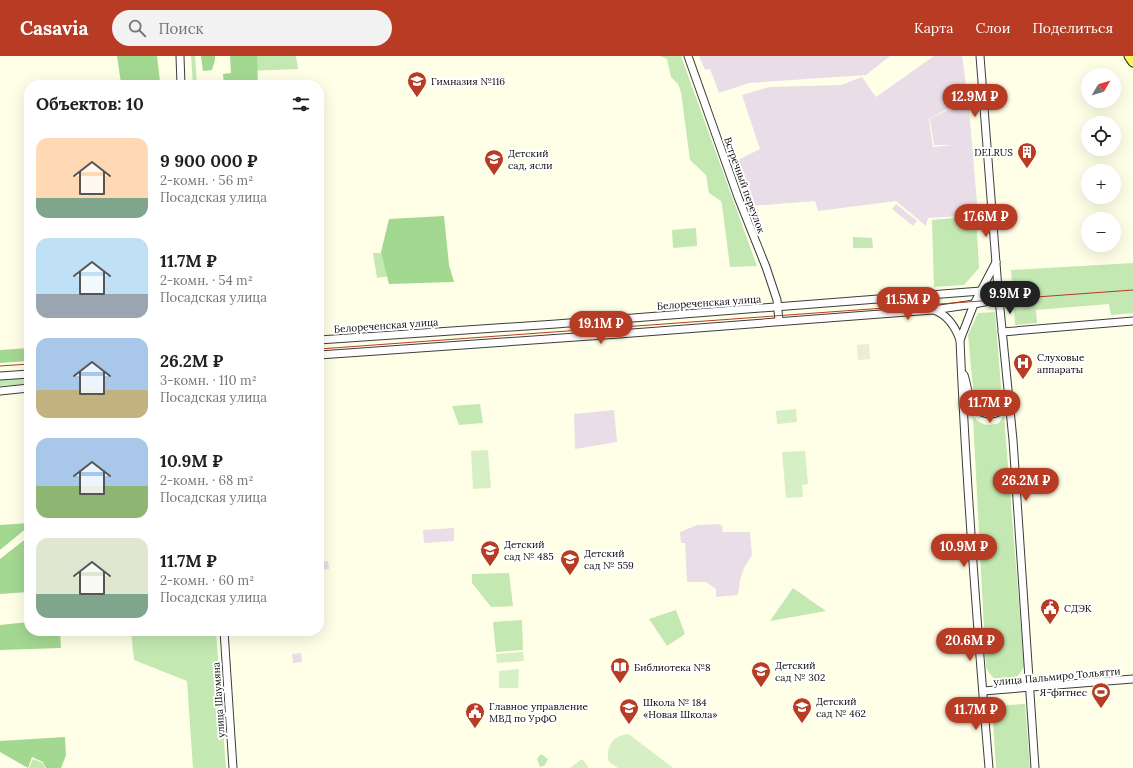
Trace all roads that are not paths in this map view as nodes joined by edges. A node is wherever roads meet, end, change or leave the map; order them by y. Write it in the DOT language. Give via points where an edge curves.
graph roads {
  1 [pos="180,56"];
  2 [pos="688,56"];
  3 [pos="980,56"];
  4 [pos="1129,56"];
  5 [pos="1133,62"];
  6 [pos="181,80"];
  7 [pos="996,262"];
  8 [pos="981,291"];
  9 [pos="999,299"];
  10 [pos="974,304"];
  11 [pos="778,307"];
  12 [pos="933,310"];
  13 [pos="779,321"];
  14 [pos="1133,321"];
  15 [pos="1002,332"];
  16 [pos="324,340"];
  17 [pos="960,340"];
  18 [pos="324,355"];
  19 [pos="961,369"];
  20 [pos="1006,369"];
  21 [pos="24,374"];
  22 [pos="0,376"];
  23 [pos="24,389"];
  24 [pos="0,391"];
  25 [pos="224,636"];
  26 [pos="1133,679"];
  27 [pos="1030,688"];
  28 [pos="983,692"];
  29 [pos="233,768"];
  30 [pos="989,768"];
  31 [pos="1036,768"];
  1 -- 6 [label="street"];
  2 -- 11 [label="street, Встречный переулок" via="766,267"];
  3 -- 7 [label="street"];
  4 -- 5 [label="main road"];
  7 -- 8 [label="street"];
  7 -- 9 [label="street"];
  8 -- 9 [label="street"];
  8 -- 10 [label="street"];
  8 -- 11 [label="street, Белореченская улица"];
  9 -- 10 [label="street"];
  9 -- 15 [label="street"];
  10 -- 12 [label="street"];
  10 -- 17 [label="street"];
  11 -- 13 [label="street, Встречный переулок"];
  11 -- 16 [label="street, Белореченская улица"];
  12 -- 13 [label="street"];
  12 -- 17 [label="street" via="949,319"];
  13 -- 18 [label="street"];
  14 -- 15 [label="street"];
  15 -- 20 [label="street"];
  17 -- 19 [label="street"];
  19 -- 20 [label="street" via="971,401 979,411 988,414 998,413 1005,406"];
  19 -- 28 [label="street"];
  20 -- 27 [label="street"];
  21 -- 22 [label="street"];
  23 -- 24 [label="street"];
  25 -- 29 [label="street, улица Шаумяна"];
  26 -- 27 [label="street, улица Пальмиро Тольятти"];
  27 -- 28 [label="street, улица Пальмиро Тольятти"];
  27 -- 31 [label="street"];
  28 -- 30 [label="street"];
}
